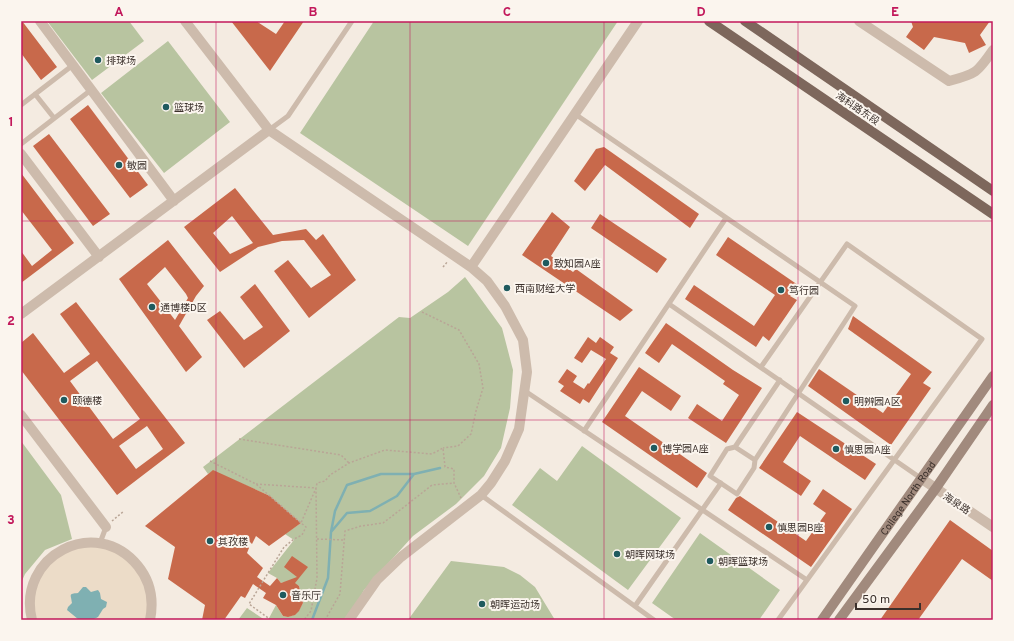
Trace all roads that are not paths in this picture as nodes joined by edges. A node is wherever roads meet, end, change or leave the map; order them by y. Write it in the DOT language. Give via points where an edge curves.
graph roads {
  1 [pos="40,21"];
  2 [pos="185,21"];
  3 [pos="352,21"];
  4 [pos="638,21"];
  5 [pos="709,21"];
  6 [pos="745,21"];
  7 [pos="859,21"];
  8 [pos="993,50"];
  9 [pos="73,65"];
  10 [pos="91,90"];
  11 [pos="36,94"];
  12 [pos="21,105"];
  13 [pos="574,114"];
  14 [pos="54,118"];
  15 [pos="269,130"];
  16 [pos="21,144"];
  17 [pos="21,154"];
  18 [pos="993,191"];
  19 [pos="174,201"];
  20 [pos="993,214"];
  21 [pos="726,218"];
  22 [pos="99,257"];
  23 [pos="471,267"];
  24 [pos="820,282"];
  25 [pos="669,304"];
  26 [pos="21,314"];
  27 [pos="761,367"];
  28 [pos="993,376"];
  29 [pos="780,380"];
  30 [pos="525,391"];
  31 [pos="798,393"];
  32 [pos="993,405"];
  33 [pos="21,416"];
  34 [pos="584,431"];
  35 [pos="735,447"];
  36 [pos="754,460"];
  37 [pos="894,460"];
  38 [pos="922,478"];
  39 [pos="721,483"];
  40 [pos="936,488"];
  41 [pos="480,495"];
  42 [pos="702,510"];
  43 [pos="106,527"];
  44 [pos="993,527"];
  45 [pos="100,543"];
  46 [pos="807,580"];
  47 [pos="635,606"];
  48 [pos="32,620"];
  49 [pos="150,620"];
  50 [pos="348,620"];
  51 [pos="654,620"];
  52 [pos="778,620"];
  53 [pos="822,620"];
  54 [pos="839,620"];
  1 -- 9 [label="street"];
  2 -- 15 [label="street"];
  3 -- 15 [label="lane" via="288,116"];
  4 -- 13 [label="street"];
  5 -- 20 [label="main road, 海科路东段"];
  6 -- 18 [label="main road, 海科路东段"];
  7 -- 8 [label="street" via="950,81 970,76 980,68"];
  9 -- 10 [label="street"];
  9 -- 11 [label="lane"];
  10 -- 14 [label="lane"];
  10 -- 19 [label="street"];
  11 -- 12 [label="lane"];
  11 -- 14 [label="lane"];
  13 -- 21 [label="lane"];
  13 -- 23 [label="street"];
  14 -- 16 [label="lane"];
  15 -- 19 [label="street"];
  15 -- 23 [label="street"];
  17 -- 22 [label="street"];
  19 -- 22 [label="street"];
  21 -- 24 [label="lane"];
  21 -- 25 [label="lane"];
  22 -- 26 [label="street"];
  23 -- 30 [label="street" via="487,281 505,306 523,340 527,372"];
  24 -- 27 [label="lane"];
  24 -- 31 [label="lane" via="855,306"];
  24 -- 37 [label="lane" via="846,244 982,338"];
  25 -- 27 [label="lane"];
  25 -- 34 [label="lane"];
  27 -- 29 [label="lane"];
  28 -- 38 [label="main road, College North Road"];
  29 -- 31 [label="lane"];
  29 -- 35 [label="lane"];
  30 -- 34 [label="lane"];
  30 -- 41 [label="street" via="519,429 505,461"];
  31 -- 36 [label="lane"];
  31 -- 37 [label="lane"];
  32 -- 40 [label="main road, College North Road"];
  33 -- 43 [label="street"];
  34 -- 42 [label="lane"];
  35 -- 36 [label="lane"];
  35 -- 39 [label="lane" via="728,449 710,476"];
  36 -- 39 [label="lane" via="754,468 737,494"];
  37 -- 38 [label="lane"];
  37 -- 46 [label="lane"];
  38 -- 40 [label="street, 海泉路"];
  38 -- 53 [label="main road, College North Road"];
  39 -- 42 [label="lane"];
  40 -- 44 [label="street, 海泉路"];
  40 -- 54 [label="main road, College North Road"];
  41 -- 47 [label="lane"];
  41 -- 50 [label="street" via="401,557 377,580"];
  42 -- 46 [label="lane"];
  42 -- 47 [label="lane"];
  43 -- 45 [label="lane"];
  45 -- 48 [label="street" via="72,545 60,550 48,560 38,572 33,584 30,597"];
  45 -- 49 [label="street" via="120,549 131,557 144,573 152,595"];
  46 -- 52 [label="lane"];
  47 -- 51 [label="lane"];
}
